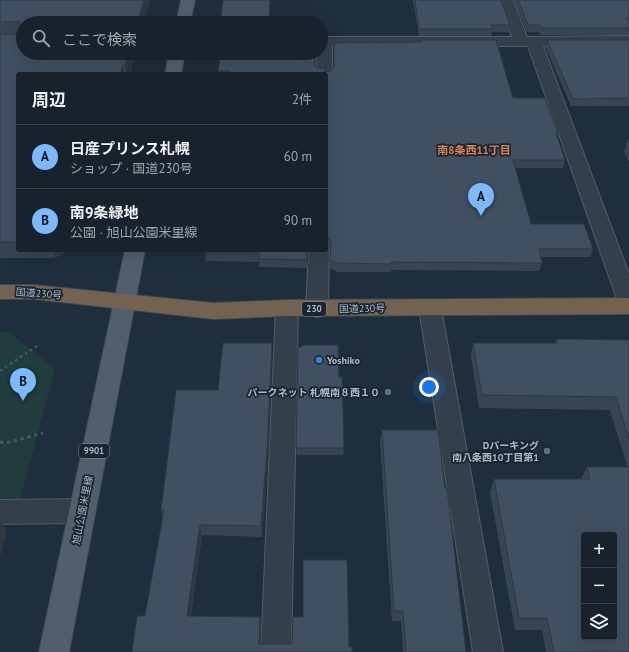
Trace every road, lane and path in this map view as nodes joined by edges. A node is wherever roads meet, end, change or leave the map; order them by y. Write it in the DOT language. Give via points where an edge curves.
graph roads {
  1 [pos="188,0"];
  2 [pos="506,0"];
  3 [pos="185,16"];
  4 [pos="528,41"];
  5 [pos="629,41"];
  6 [pos="328,42"];
  7 [pos="176,60"];
  8 [pos="324,60"];
  9 [pos="173,72"];
  10 [pos="324,72"];
  11 [pos="135,252"];
  12 [pos="319,252"];
  13 [pos="0,292"];
  14 [pos="125,302"];
  15 [pos="629,302"];
  16 [pos="629,306"];
  17 [pos="287,308"];
  18 [pos="430,308"];
  19 [pos="318,309"];
  20 [pos="37,346"];
  21 [pos="0,371"];
  22 [pos="43,433"];
  23 [pos="0,442"];
  24 [pos="82,511"];
  25 [pos="0,512"];
  26 [pos="54,652"];
  27 [pos="276,652"];
  28 [pos="488,652"];
  1 -- 3 [label="main road"];
  2 -- 4 [label="street"];
  4 -- 5 [label="street"];
  4 -- 6 [label="street"];
  4 -- 15 [label="street"];
  7 -- 9 [label="main road"];
  8 -- 10 [label="street"];
  11 -- 14 [label="main road, 旭山公園米里線 / 9901"];
  12 -- 19 [label="street"];
  13 -- 14 [label="highway, 国道230号 / 230" via="34,292"];
  14 -- 17 [label="highway, 国道230号 / 230" via="213,311"];
  14 -- 24 [label="main road, 旭山公園米里線 / 9901"];
  16 -- 18 [label="highway, 国道230号 / 230"];
  17 -- 19 [label="highway, 国道230号 / 230"];
  17 -- 27 [label="street"];
  18 -- 19 [label="highway, 国道230号 / 230"];
  18 -- 28 [label="street"];
  20 -- 21 [label="path"];
  22 -- 23 [label="path" via="6,443"];
  24 -- 25 [label="street"];
  24 -- 26 [label="main road, 旭山公園米里線 / 9901"];
}
